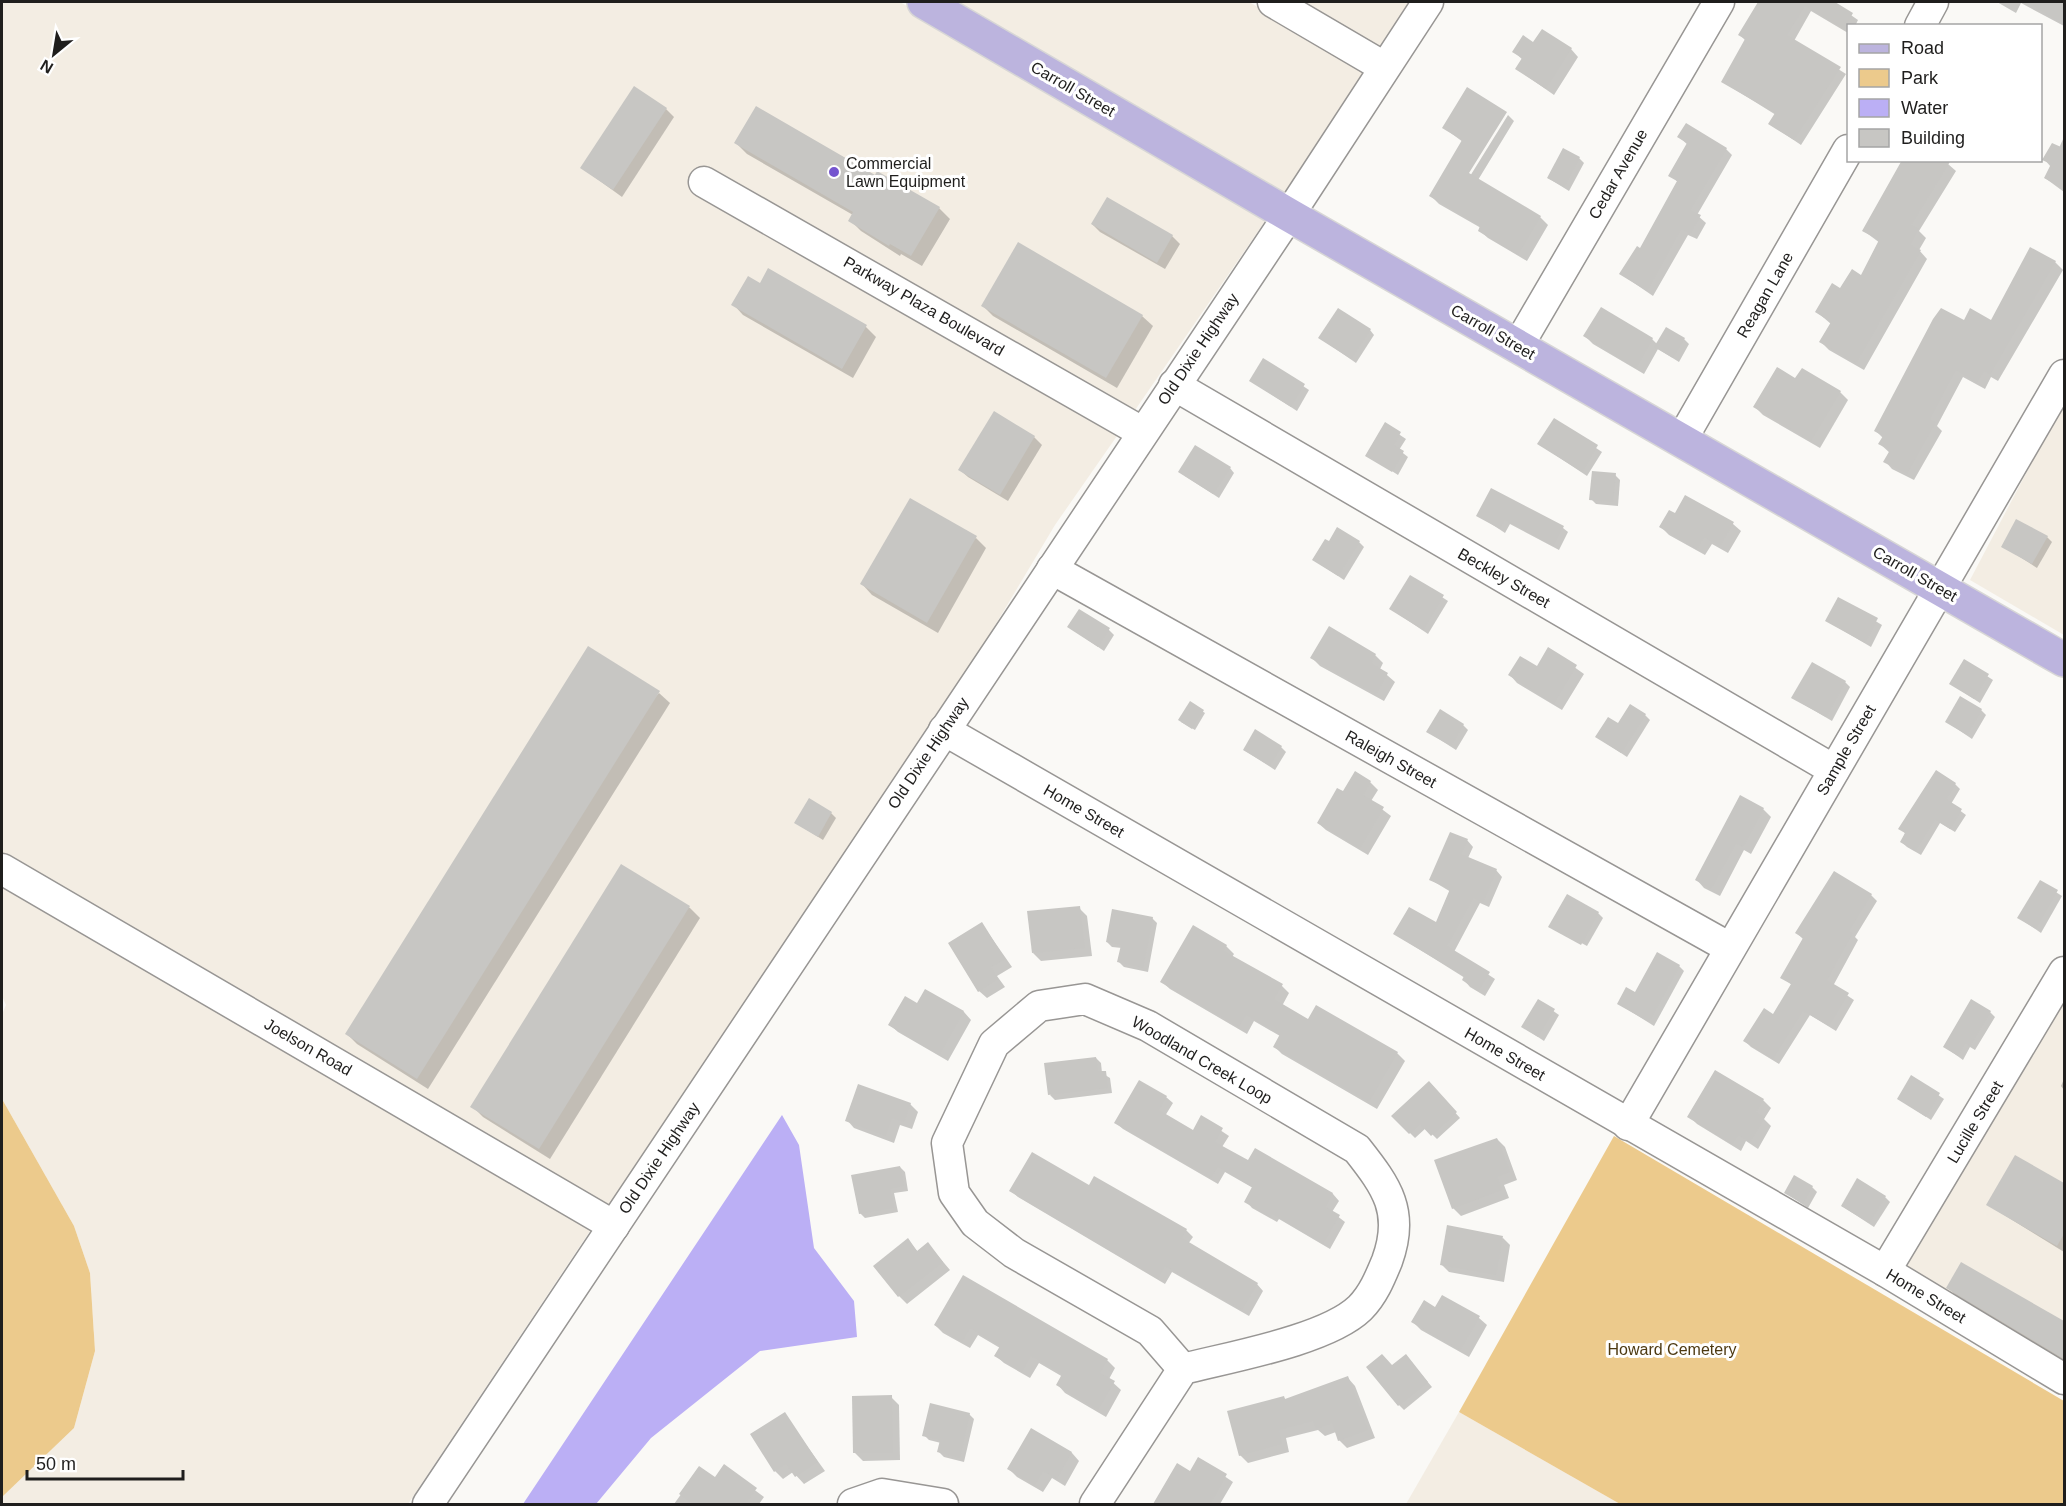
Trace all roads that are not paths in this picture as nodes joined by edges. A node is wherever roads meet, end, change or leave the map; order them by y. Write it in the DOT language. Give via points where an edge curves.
graph roads {
  1 [pos="924,2"];
  2 [pos="1273,2"];
  3 [pos="1428,2"];
  4 [pos="1719,2"];
  5 [pos="1934,2"];
  6 [pos="1921,24"];
  7 [pos="1384,67"];
  8 [pos="1847,152"];
  9 [pos="704,182"];
  10 [pos="1289,215"];
  11 [pos="1518,346"];
  12 [pos="2064,375"];
  13 [pos="1174,385"];
  14 [pos="1142,432"];
  15 [pos="1682,440"];
  16 [pos="1052,569"];
  17 [pos="1941,589"];
  18 [pos="2064,660"];
  19 [pos="944,730"];
  20 [pos="1834,770"];
  21 [pos="2,869"];
  22 [pos="1731,948"];
  23 [pos="2064,972"];
  24 [pos="1628,1125"];
  25 [pos="614,1226"];
  26 [pos="1885,1271"];
  27 [pos="1184,1369"];
  28 [pos="2064,1379"];
  29 [pos="428,1504"];
  30 [pos="853,1504"];
  31 [pos="943,1504"];
  32 [pos="1095,1504"];
  1 -- 10 [label="main road, Carroll Street"];
  2 -- 7 [label="street"];
  3 -- 7 [label="street, Old Dixie Highway"];
  4 -- 11 [label="street, Cedar Avenue"];
  5 -- 6 [label="street"];
  7 -- 10 [label="street, Old Dixie Highway"];
  8 -- 15 [label="street, Reagan Lane"];
  9 -- 14 [label="street, Parkway Plaza Boulevard"];
  10 -- 11 [label="main road, Carroll Street"];
  10 -- 13 [label="street, Old Dixie Highway"];
  11 -- 15 [label="main road, Carroll Street"];
  12 -- 17 [label="street, Sample Street"];
  13 -- 14 [label="street, Old Dixie Highway"];
  13 -- 20 [label="street, Beckley Street"];
  14 -- 16 [label="street, Old Dixie Highway"];
  15 -- 17 [label="main road, Carroll Street"];
  16 -- 19 [label="street, Old Dixie Highway"];
  16 -- 22 [label="street, Raleigh Street"];
  17 -- 18 [label="main road, Carroll Street"];
  17 -- 20 [label="street, Sample Street"];
  19 -- 24 [label="street, Home Street"];
  19 -- 25 [label="street, Old Dixie Highway"];
  20 -- 22 [label="street, Sample Street"];
  21 -- 25 [label="street, Joelson Road"];
  22 -- 24 [label="street, Sample Street"];
  23 -- 26 [label="street, Lucille Street"];
  24 -- 26 [label="street, Home Street"];
  25 -- 29 [label="street, Old Dixie Highway"];
  26 -- 28 [label="street, Home Street"];
  27 -- 27 [label="street, Woodland Creek Loop" via="1316,1335 1359,1309 1378,1285 1390,1253 1396,1225 1393,1203 1379,1176 1357,1149 1148,1026 1085,999 1039,1006 994,1044 947,1143 954,1193 975,1223 1014,1253 1150,1331"];
  27 -- 32 [label="street"];
  30 -- 31 [label="street" via="882,1494"];
}
